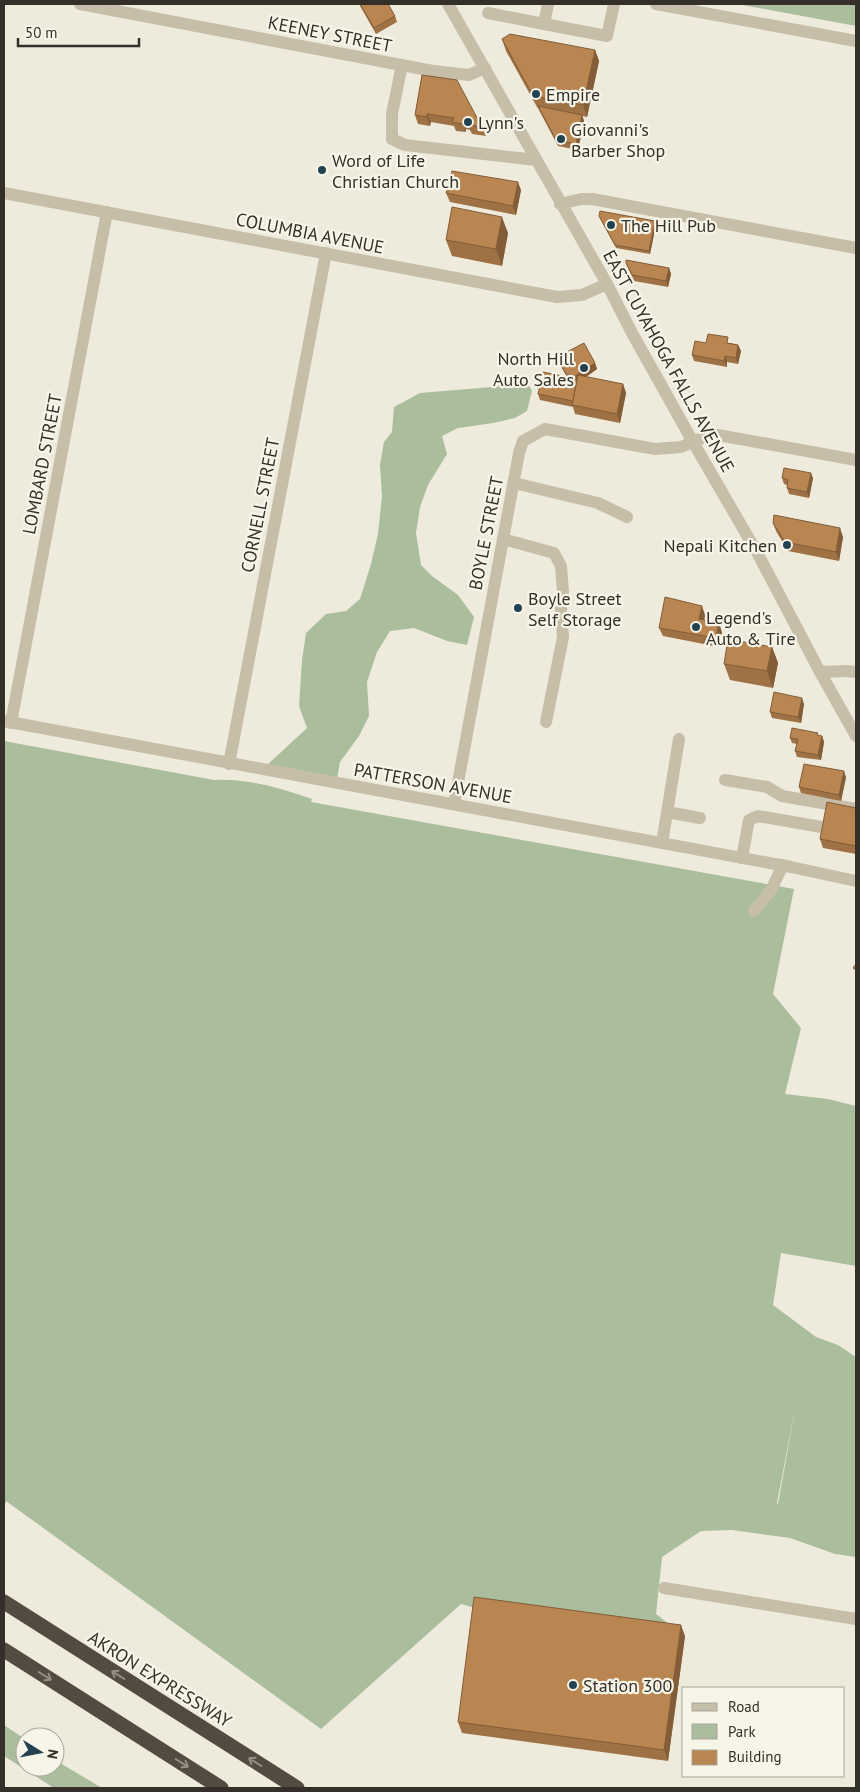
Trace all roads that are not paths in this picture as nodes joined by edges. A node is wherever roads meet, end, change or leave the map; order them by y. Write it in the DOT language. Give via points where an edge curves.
graph roads {
  1 [pos="80,4"];
  2 [pos="448,4"];
  3 [pos="548,4"];
  4 [pos="614,4"];
  5 [pos="656,4"];
  6 [pos="488,13"];
  7 [pos="544,24"];
  8 [pos="856,41"];
  9 [pos="402,65"];
  10 [pos="485,68"];
  11 [pos="536,160"];
  12 [pos="4,193"];
  13 [pos="560,204"];
  14 [pos="107,212"];
  15 [pos="856,248"];
  16 [pos="326,253"];
  17 [pos="607,284"];
  18 [pos="693,442"];
  19 [pos="856,460"];
  20 [pos="514,483"];
  21 [pos="627,517"];
  22 [pos="503,539"];
  23 [pos="820,672"];
  24 [pos="856,672"];
  25 [pos="7,722"];
  26 [pos="546,722"];
  27 [pos="856,736"];
  28 [pos="679,739"];
  29 [pos="229,764"];
  30 [pos="725,780"];
  31 [pos="454,804"];
  32 [pos="856,809"];
  33 [pos="667,812"];
  34 [pos="700,818"];
  35 [pos="827,828"];
  36 [pos="662,842"];
  37 [pos="742,858"];
  38 [pos="783,865"];
  39 [pos="856,881"];
  40 [pos="754,910"];
  41 [pos="664,1588"];
  42 [pos="4,1602"];
  43 [pos="856,1619"];
  44 [pos="4,1650"];
  45 [pos="221,1788"];
  46 [pos="297,1788"];
  1 -- 9 [label="street, KEENEY STREET"];
  2 -- 10 [label="street, EAST CUYAHOGA FALLS AVENUE"];
  3 -- 7 [label="street"];
  4 -- 7 [label="street" via="607,36"];
  5 -- 8 [label="street"];
  6 -- 7 [label="street"];
  9 -- 10 [label="street, KEENEY STREET" via="465,75"];
  9 -- 11 [label="street" via="392,114 392,140 405,145"];
  10 -- 11 [label="street, EAST CUYAHOGA FALLS AVENUE"];
  11 -- 13 [label="street, EAST CUYAHOGA FALLS AVENUE"];
  12 -- 14 [label="street, COLUMBIA AVENUE"];
  13 -- 15 [label="street" via="592,199"];
  13 -- 17 [label="street, EAST CUYAHOGA FALLS AVENUE"];
  14 -- 16 [label="street, COLUMBIA AVENUE"];
  14 -- 25 [label="street, LOMBARD STREET"];
  16 -- 17 [label="street, COLUMBIA AVENUE" via="556,297 582,295"];
  16 -- 29 [label="street, CORNELL STREET"];
  17 -- 18 [label="street, EAST CUYAHOGA FALLS AVENUE"];
  18 -- 19 [label="street, BOYLE STREET" via="718,435"];
  18 -- 20 [label="street, BOYLE STREET" via="681,447 655,449 545,429 523,441"];
  18 -- 23 [label="street, EAST CUYAHOGA FALLS AVENUE" via="759,556"];
  20 -- 21 [label="street" via="598,503"];
  20 -- 22 [label="street, BOYLE STREET"];
  22 -- 26 [label="street" via="554,553 562,566 560,610 563,637"];
  22 -- 31 [label="street, BOYLE STREET"];
  23 -- 24 [label="street"];
  23 -- 27 [label="street, EAST CUYAHOGA FALLS AVENUE"];
  25 -- 29 [label="street, PATTERSON AVENUE"];
  28 -- 33 [label="street"];
  29 -- 31 [label="street, PATTERSON AVENUE"];
  30 -- 32 [label="street" via="767,787 782,796"];
  31 -- 36 [label="street, PATTERSON AVENUE"];
  33 -- 34 [label="street"];
  33 -- 36 [label="street"];
  35 -- 37 [label="street" via="758,816 749,820"];
  36 -- 37 [label="street, PATTERSON AVENUE"];
  37 -- 38 [label="street, PATTERSON AVENUE"];
  38 -- 39 [label="street, PATTERSON AVENUE"];
  38 -- 40 [label="street" via="771,890"];
  41 -- 43 [label="street"];
  46 -- 42 [label="highway, AKRON EXPRESSWAY, one-way"];
  44 -- 45 [label="highway, one-way"];
}
